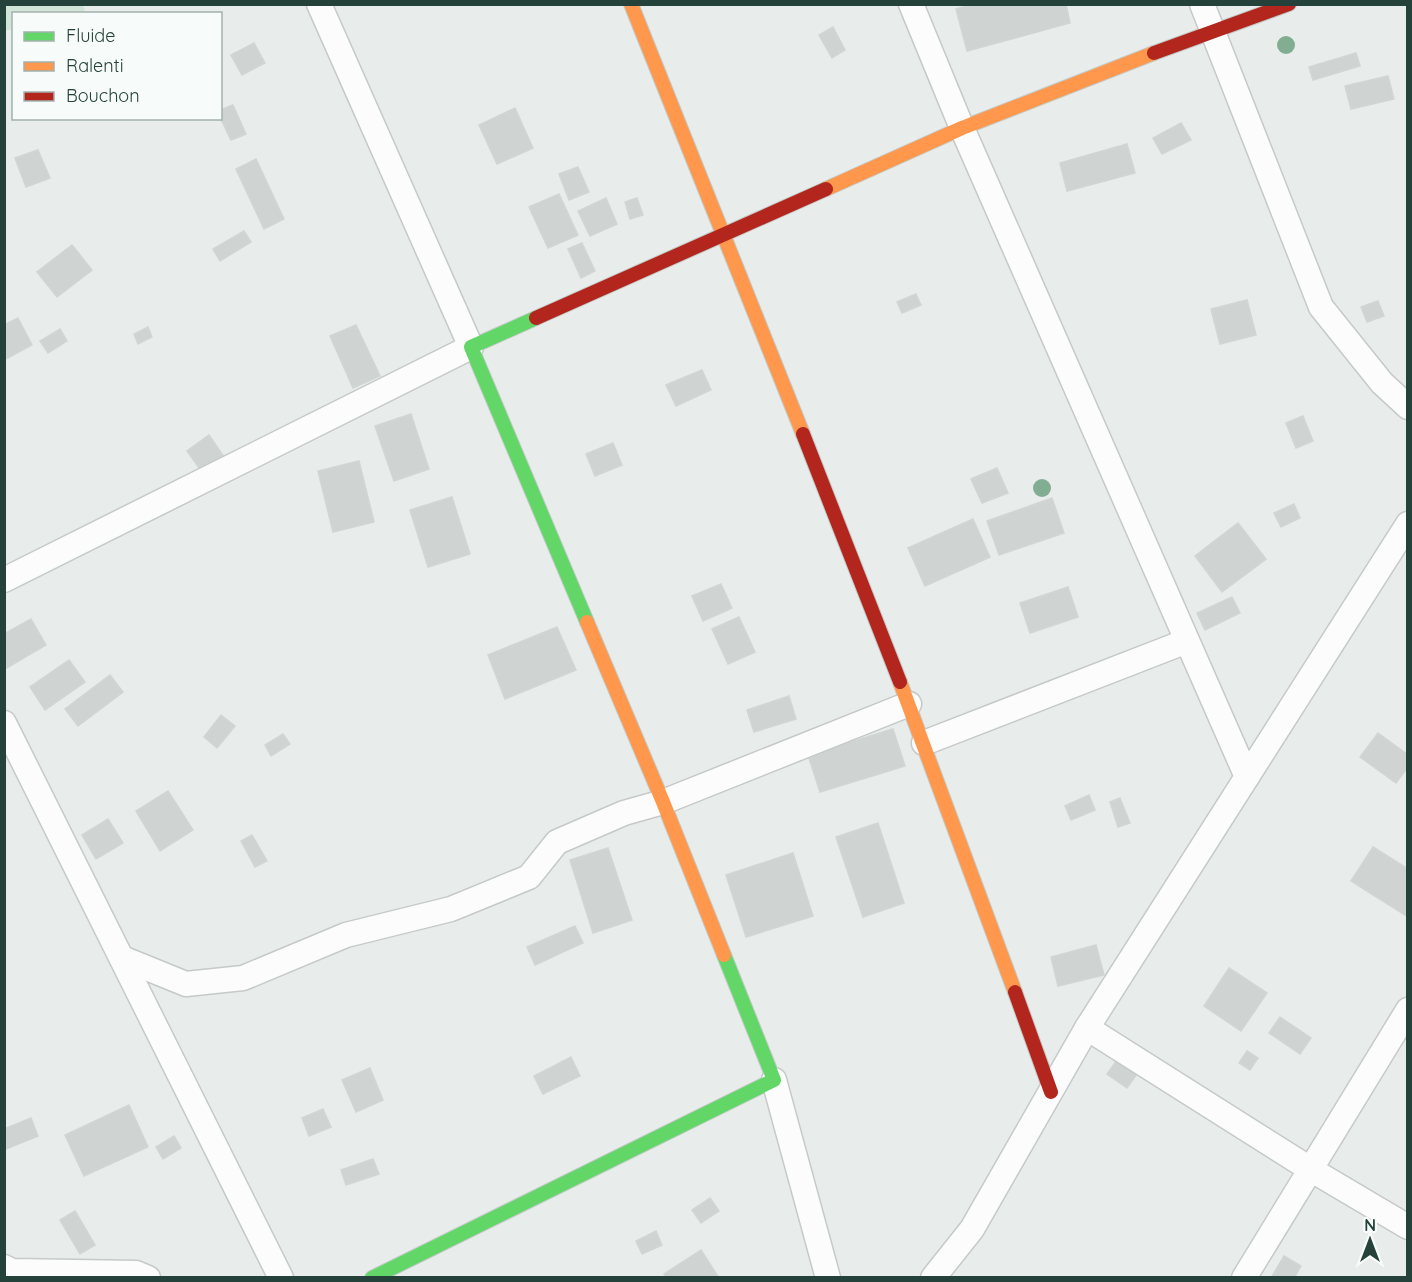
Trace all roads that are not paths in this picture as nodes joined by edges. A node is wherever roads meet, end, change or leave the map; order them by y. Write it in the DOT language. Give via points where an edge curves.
graph roads {
  1 [pos="319,4"];
  2 [pos="631,4"];
  3 [pos="911,4"];
  4 [pos="1202,4"];
  5 [pos="1289,4"];
  6 [pos="1212,31"];
  7 [pos="962,128"];
  8 [pos="724,234"];
  9 [pos="471,346"];
  10 [pos="1407,407"];
  11 [pos="1407,524"];
  12 [pos="4,580"];
  13 [pos="1187,641"];
  14 [pos="909,704"];
  15 [pos="4,723"];
  16 [pos="924,743"];
  17 [pos="1246,777"];
  18 [pos="663,802"];
  19 [pos="122,958"];
  20 [pos="1407,1010"];
  21 [pos="1087,1028"];
  22 [pos="774,1080"];
  23 [pos="1051,1092"];
  24 [pos="1310,1169"];
  25 [pos="1407,1227"];
  26 [pos="4,1267"];
  27 [pos="148,1278"];
  28 [pos="281,1278"];
  29 [pos="372,1278"];
  30 [pos="828,1278"];
  31 [pos="933,1278"];
  32 [pos="1244,1278"];
  1 -- 9 [label="street"];
  2 -- 8 [label="street"];
  3 -- 7 [label="street"];
  4 -- 6 [label="street"];
  5 -- 6 [label="street"];
  6 -- 7 [label="street"];
  6 -- 10 [label="street" via="1321,308 1382,383"];
  7 -- 8 [label="street"];
  7 -- 13 [label="street"];
  8 -- 9 [label="street"];
  8 -- 14 [label="street"];
  9 -- 12 [label="street"];
  9 -- 18 [label="street"];
  11 -- 17 [label="street"];
  13 -- 16 [label="street"];
  13 -- 17 [label="street"];
  14 -- 16 [label="street"];
  14 -- 18 [label="street"];
  15 -- 19 [label="street"];
  16 -- 23 [label="street"];
  17 -- 21 [label="street"];
  18 -- 19 [label="street" via="624,813 557,842 529,877 452,909 346,935 243,978 186,984"];
  18 -- 22 [label="street"];
  19 -- 28 [label="street"];
  20 -- 24 [label="street"];
  21 -- 23 [label="street"];
  21 -- 24 [label="street"];
  22 -- 29 [label="street"];
  22 -- 30 [label="street"];
  23 -- 31 [label="street" via="972,1229"];
  24 -- 25 [label="street"];
  24 -- 32 [label="street"];
  26 -- 27 [label="street" via="12,1272 136,1273"];
}
